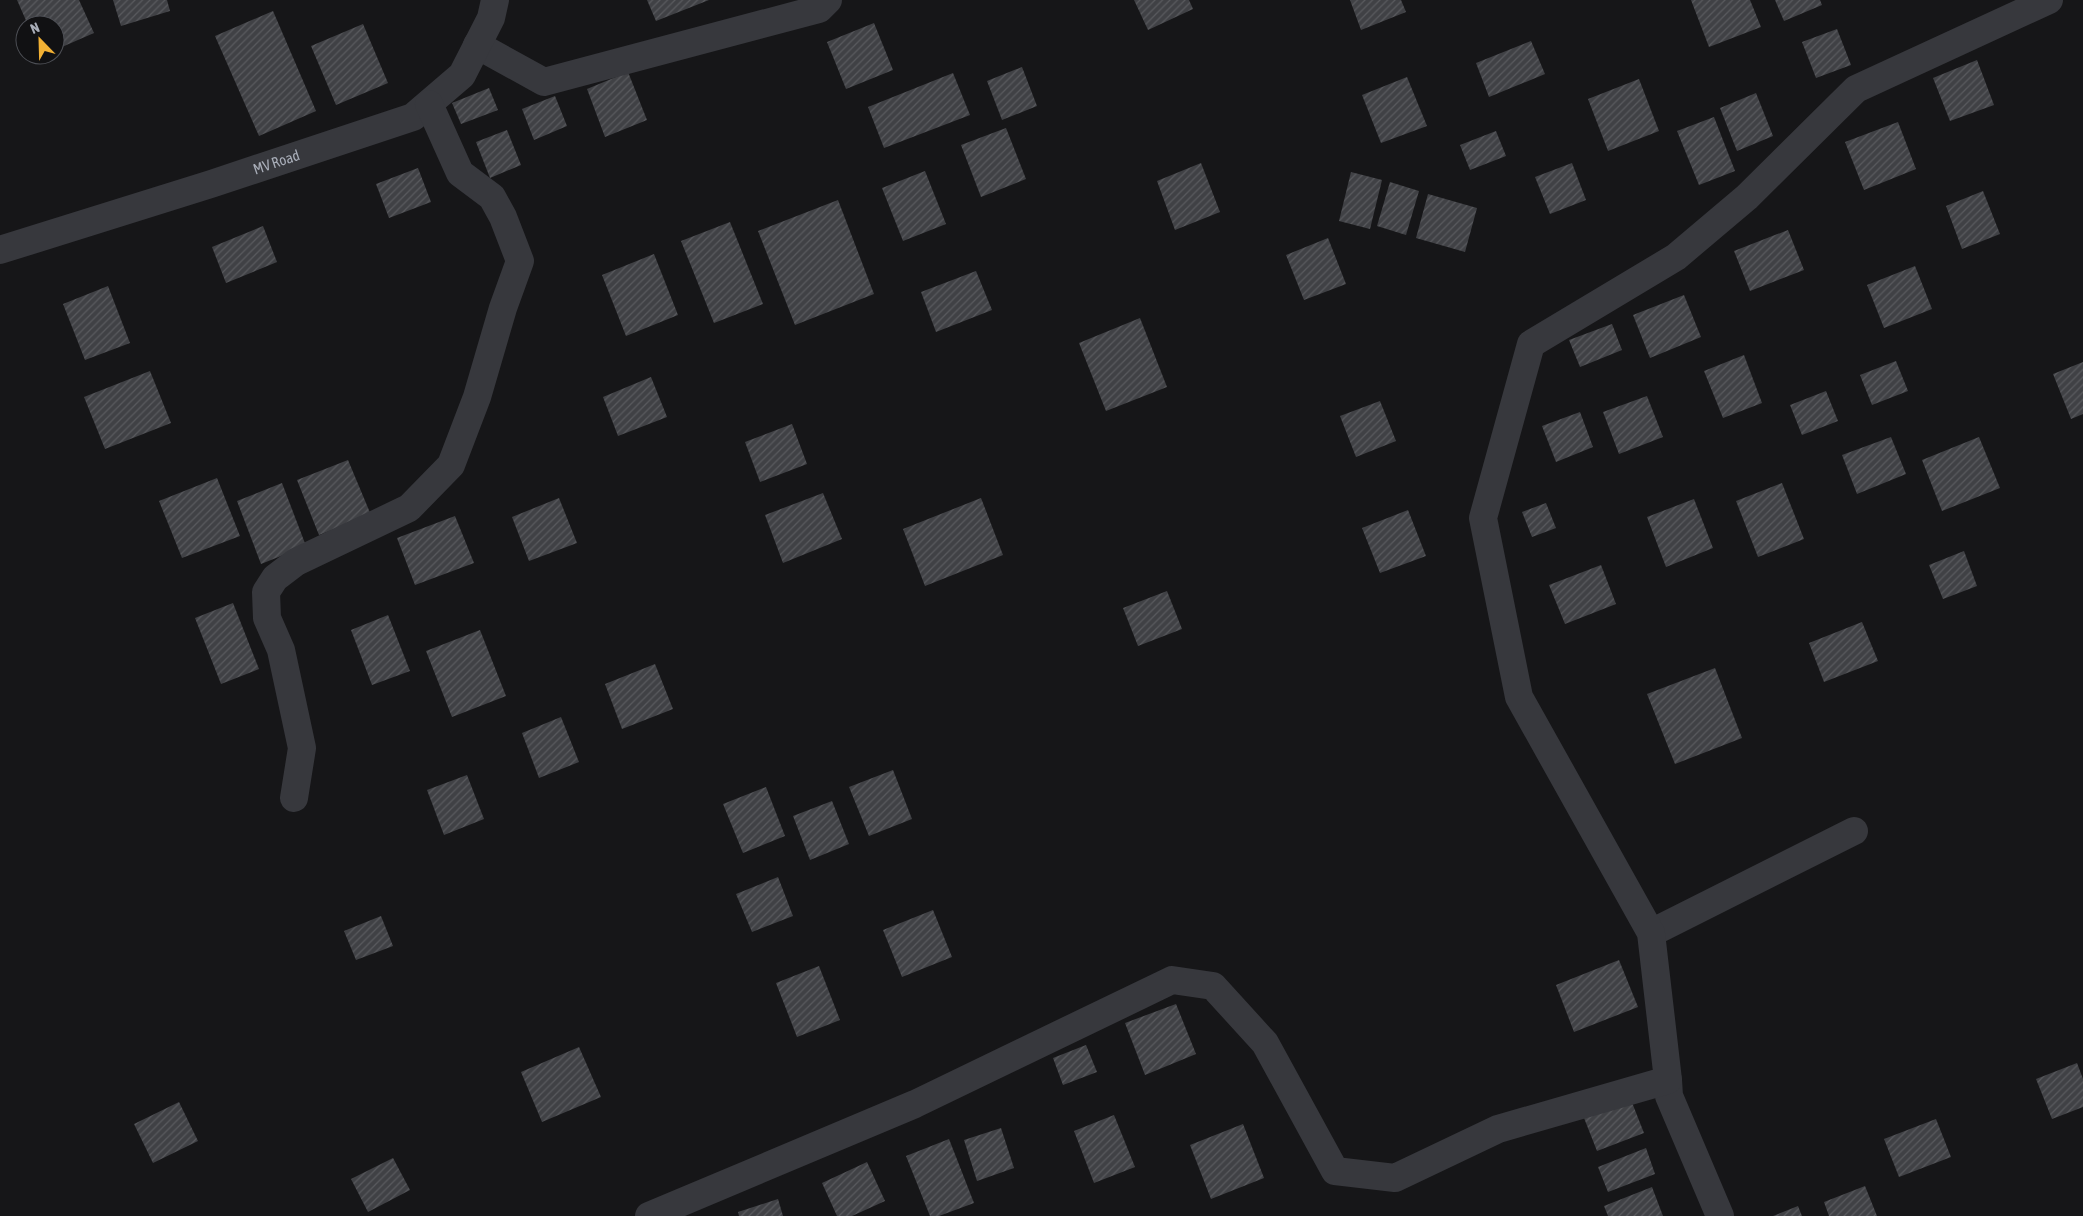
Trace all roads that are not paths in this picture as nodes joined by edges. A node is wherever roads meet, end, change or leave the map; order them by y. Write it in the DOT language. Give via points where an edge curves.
graph roads {
  1 [pos="495,0"];
  2 [pos="828,0"];
  3 [pos="2049,0"];
  4 [pos="477,45"];
  5 [pos="428,104"];
  6 [pos="0,250"];
  7 [pos="294,798"];
  8 [pos="1854,830"];
  9 [pos="1651,933"];
  10 [pos="1668,1080"];
  11 [pos="649,1216"];
  12 [pos="1720,1216"];
  1 -- 4 [label="street, MV Road" via="491,18"];
  2 -- 4 [label="street" via="820,9 544,82"];
  3 -- 9 [label="street" via="1856,89 1747,197 1676,257 1531,344 1483,518 1518,697"];
  4 -- 5 [label="street, MV Road" via="462,76"];
  5 -- 6 [label="street, MV Road" via="413,117"];
  5 -- 7 [label="street" via="460,173 492,197 504,216 520,261 477,398 451,465 409,508 296,562 275,578 266,592 267,618 281,650 302,748"];
  8 -- 9 [label="street"];
  9 -- 10 [label="street"];
  10 -- 11 [label="street" via="1498,1129 1395,1178 1335,1171 1265,1043 1213,986 1172,980 915,1104"];
  10 -- 12 [label="street" via="1669,1096"];
}
